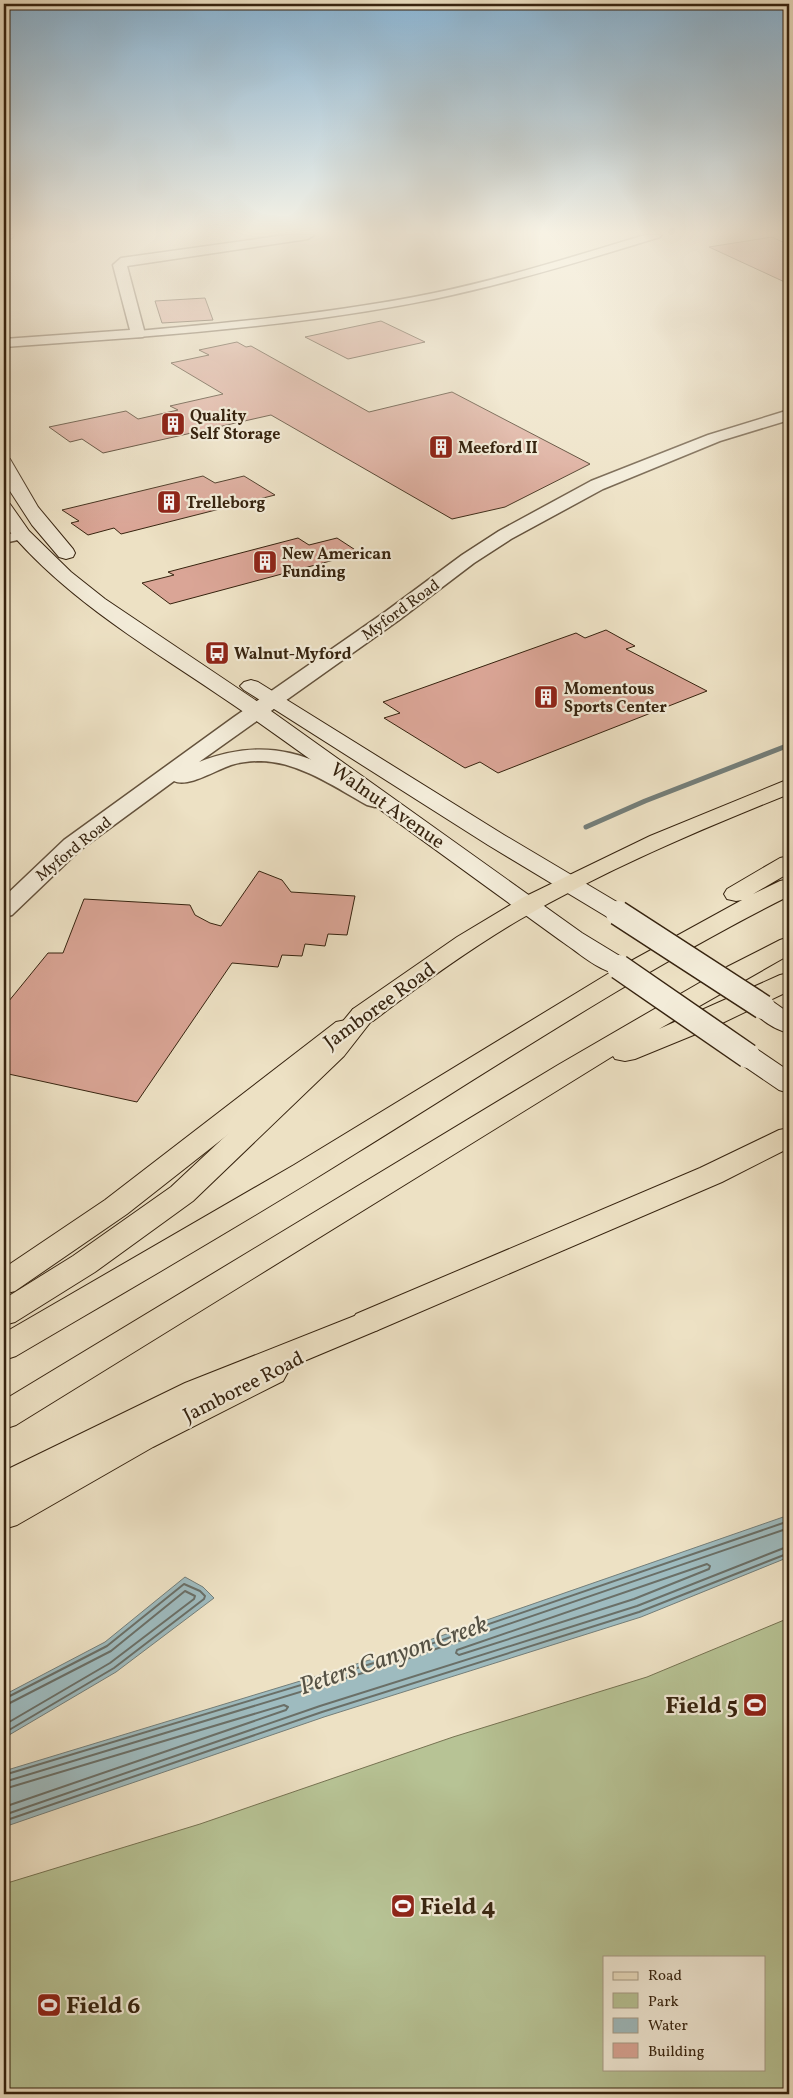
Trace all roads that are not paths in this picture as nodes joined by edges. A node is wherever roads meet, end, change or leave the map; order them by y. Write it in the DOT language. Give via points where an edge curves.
graph roads {
  1 [pos="151,333"];
  2 [pos="138,334"];
  3 [pos="4,343"];
  4 [pos="789,416"];
  5 [pos="4,463"];
  6 [pos="4,508"];
  7 [pos="13,537"];
  8 [pos="264,705"];
  9 [pos="789,786"];
  10 [pos="149,790"];
  11 [pos="402,814"];
  12 [pos="789,863"];
  13 [pos="568,883"];
  14 [pos="789,886"];
  15 [pos="528,904"];
  16 [pos="4,910"];
  17 [pos="789,945"];
  18 [pos="789,981"];
  19 [pos="363,1015"];
  20 [pos="789,1025"];
  21 [pos="508,1046"];
  22 [pos="568,1071"];
  23 [pos="789,1084"];
  24 [pos="789,1137"];
  25 [pos="4,1283"];
  26 [pos="4,1314"];
  27 [pos="367,1322"];
  28 [pos="4,1348"];
  29 [pos="4,1416"];
  30 [pos="4,1487"];
  31 [pos="4,1515"];
  1 -- 2 [label="street"];
  2 -- 3 [label="street"];
  4 -- 8 [label="street, Myford Road" via="714,438 597,485 545,512 468,559"];
  5 -- 8 [label="main road, Walnut Avenue" via="23,502 84,571"];
  6 -- 7 [label="main road, Walnut Avenue"];
  7 -- 8 [label="main road, Walnut Avenue" via="98,603"];
  8 -- 10 [label="street, Myford Road"];
  8 -- 11 [label="main road, Walnut Avenue"];
  8 -- 13 [label="main road, Walnut Avenue"];
  9 -- 13 [label="main road, Jamboree Road" via="694,824"];
  10 -- 11 [label="street" via="230,759 272,756 328,775"];
  10 -- 16 [label="street, Myford Road" via="50,863"];
  11 -- 15 [label="main road, Walnut Avenue"];
  12 -- 21 [label="main road" via="667,936"];
  13 -- 15 [label="main road, Jamboree Road"];
  13 -- 20 [label="main road, Walnut Avenue, bridge"];
  14 -- 21 [label="main road" via="719,922"];
  15 -- 19 [label="main road, Jamboree Road" via="413,978"];
  15 -- 23 [label="main road, Walnut Avenue, bridge"];
  17 -- 22 [label="main road" via="736,972"];
  18 -- 22 [label="main road" via="633,1051"];
  19 -- 25 [label="main road, Jamboree Road" via="116,1207"];
  19 -- 26 [label="main road" via="334,1050 182,1194 92,1259"];
  21 -- 28 [label="main road" via="345,1148"];
  22 -- 29 [label="main road"];
  24 -- 27 [label="main road, Jamboree Road" via="711,1175"];
  27 -- 30 [label="main road" via="197,1392"];
  27 -- 31 [label="main road, Jamboree Road" via="141,1438"];
}
